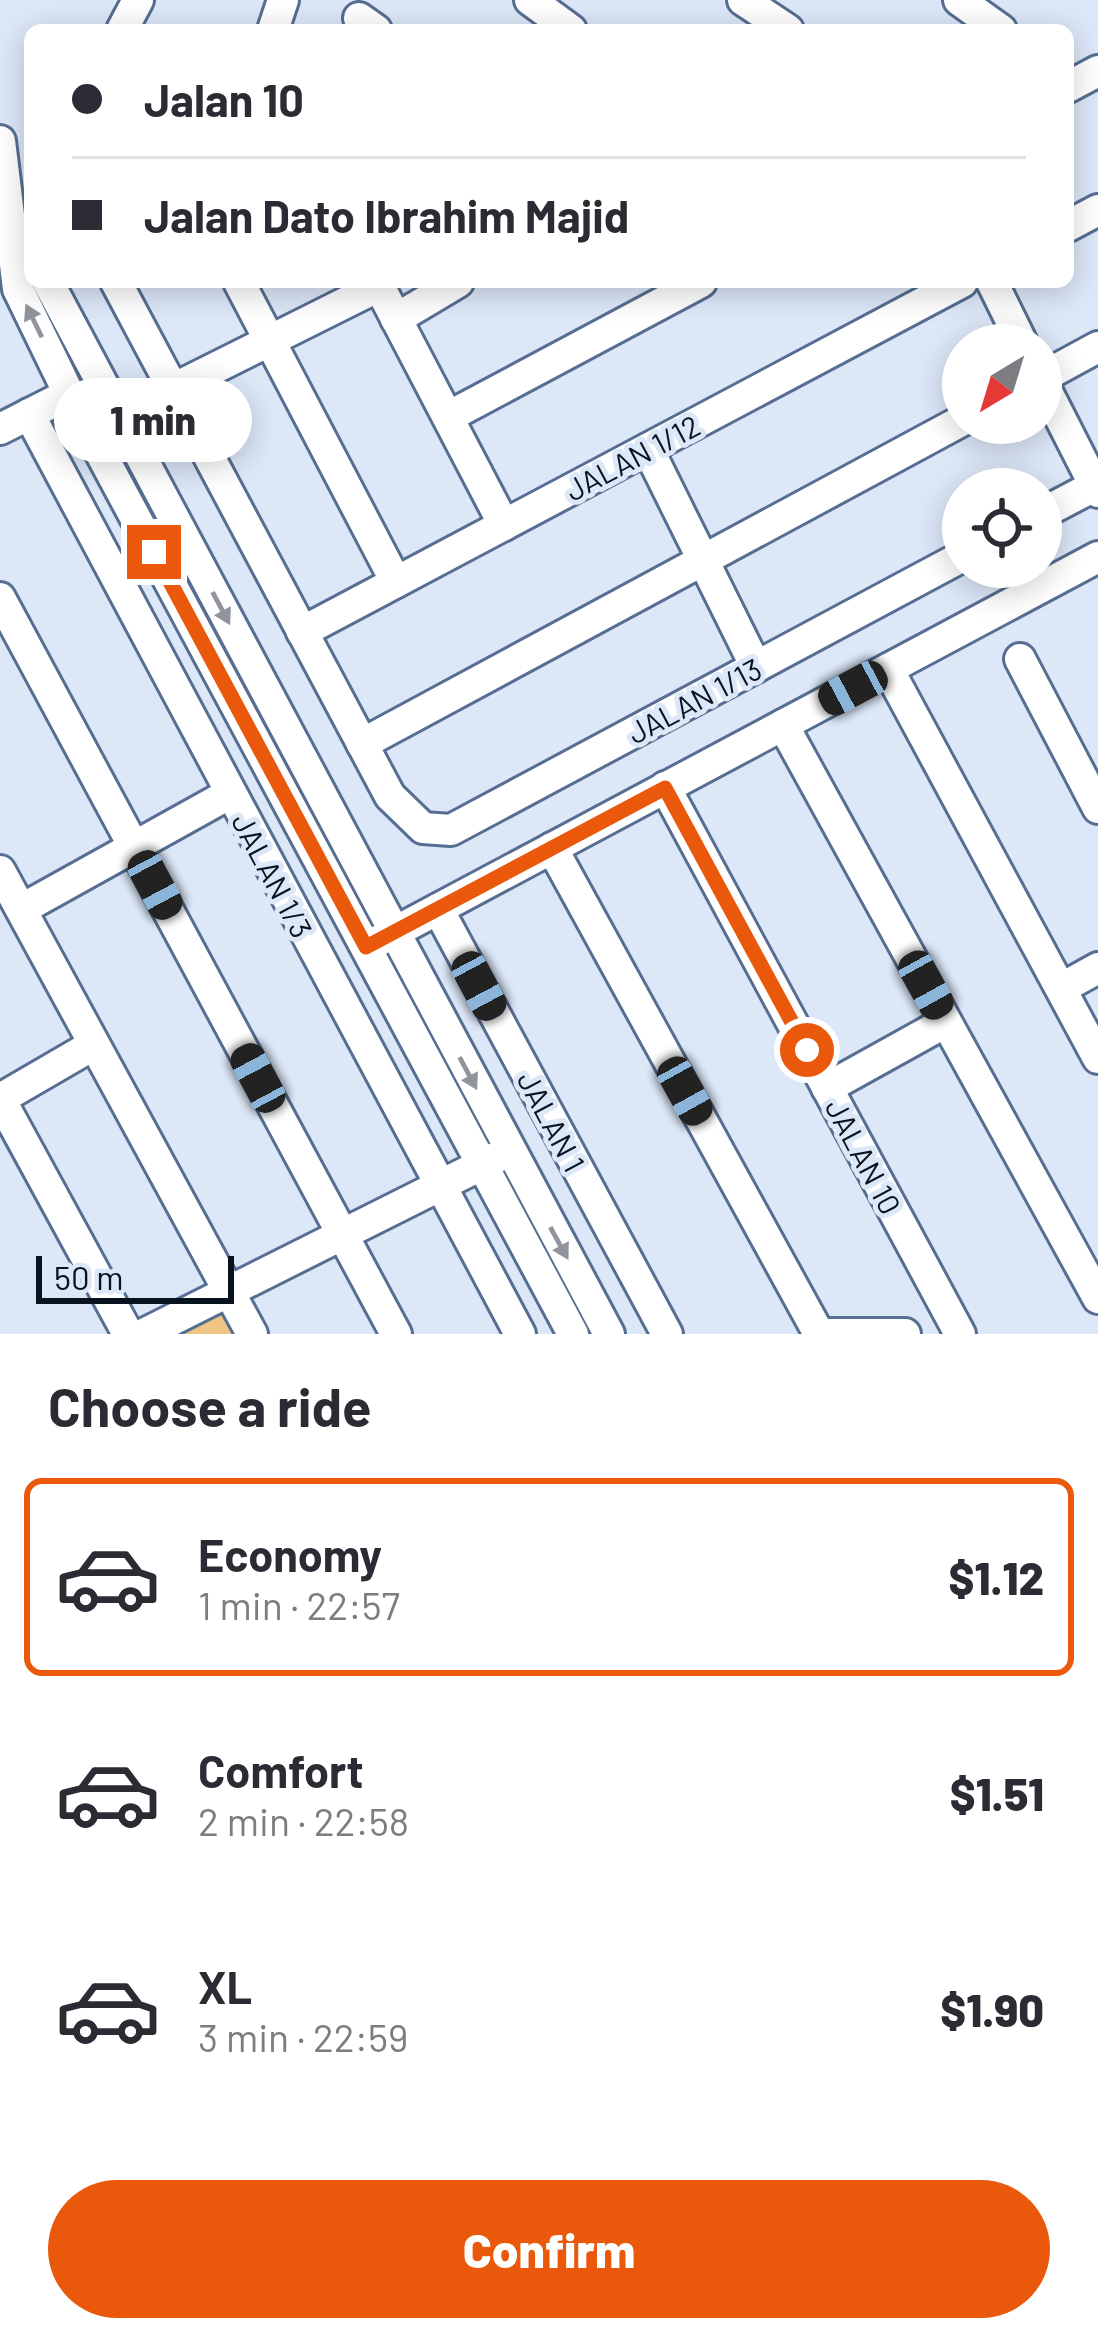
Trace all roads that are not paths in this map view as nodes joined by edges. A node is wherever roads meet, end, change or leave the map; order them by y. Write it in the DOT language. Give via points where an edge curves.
graph roads {
  1 [pos="530,0"];
  2 [pos="743,0"];
  3 [pos="959,0"];
  4 [pos="563,24"];
  5 [pos="779,24"];
  6 [pos="993,24"];
  7 [pos="0,141"];
  8 [pos="23,252"];
  9 [pos="51,288"];
  10 [pos="119,288"];
  11 [pos="242,288"];
  12 [pos="370,288"];
  13 [pos="380,288"];
  14 [pos="448,288"];
  15 [pos="690,288"];
  16 [pos="951,288"];
  17 [pos="995,288"];
  18 [pos="396,319"];
  19 [pos="1013,324"];
  20 [pos="270,341"];
  21 [pos="1098,347"];
  22 [pos="1062,367"];
  23 [pos="173,389"];
  24 [pos="70,394"];
  25 [pos="29,414"];
  26 [pos="448,417"];
  27 [pos="1062,420"];
  28 [pos="0,430"];
  29 [pos="942,431"];
  30 [pos="648,448"];
  31 [pos="1097,487"];
  32 [pos="1062,504"];
  33 [pos="504,525"];
  34 [pos="1098,556"];
  35 [pos="703,560"];
  36 [pos="942,567"];
  37 [pos="396,582"];
  38 [pos="0,598"];
  39 [pos="302,632"];
  40 [pos="1020,659"];
  41 [pos="756,667"];
  42 [pos="888,669"];
  43 [pos="783,725"];
  44 [pos="362,744"];
  45 [pos="665,788"];
  46 [pos="230,794"];
  47 [pos="1098,808"];
  48 [pos="134,846"];
  49 [pos="552,848"];
  50 [pos="0,871"];
  51 [pos="22,909"];
  52 [pos="438,909"];
  53 [pos="394,932"];
  54 [pos="366,947"];
  55 [pos="1098,968"];
  56 [pos="1062,988"];
  57 [pos="946,1022"];
  58 [pos="93,1046"];
  59 [pos="1098,1058"];
  60 [pos="827,1088"];
  61 [pos="510,1152"];
  62 [pos="480,1164"];
  63 [pos="438,1184"];
  64 [pos="341,1232"];
  65 [pos="229,1291"];
  66 [pos="1098,1298"];
  67 [pos="128,1334"];
  68 [pos="144,1334"];
  69 [pos="253,1334"];
  70 [pos="396,1334"];
  71 [pos="520,1334"];
  72 [pos="573,1334"];
  73 [pos="609,1334"];
  74 [pos="667,1334"];
  75 [pos="823,1334"];
  76 [pos="905,1334"];
  77 [pos="960,1334"];
  1 -- 4 [label="street"];
  2 -- 5 [label="street"];
  3 -- 6 [label="street"];
  7 -- 8 [label="street"];
  24 -- 8 [label="street, one-way" via="18,290"];
  9 -- 53 [label="street, one-way"];
  10 -- 23 [label="street"];
  11 -- 20 [label="street"];
  12 -- 20 [label="street"];
  13 -- 18 [label="street"];
  14 -- 18 [label="street"];
  15 -- 26 [label="street"];
  16 -- 30 [label="street, JALAN 1/12"];
  17 -- 19 [label="street"];
  18 -- 26 [label="street"];
  20 -- 23 [label="street"];
  20 -- 37 [label="street"];
  21 -- 22 [label="street"];
  23 -- 39 [label="street"];
  24 -- 25 [label="street"];
  24 -- 54 [label="street"];
  25 -- 28 [label="street"];
  25 -- 46 [label="street, JALAN 1/3"];
  26 -- 33 [label="street"];
  27 -- 31 [label="street"];
  29 -- 35 [label="street"];
  30 -- 33 [label="street, JALAN 1/12"];
  30 -- 35 [label="street"];
  31 -- 32 [label="street"];
  33 -- 37 [label="street, JALAN 1/12"];
  34 -- 42 [label="street"];
  35 -- 41 [label="street"];
  35 -- 44 [label="street"];
  36 -- 41 [label="street, JALAN 1/13"];
  37 -- 39 [label="street, JALAN 1/12"];
  38 -- 48 [label="street"];
  39 -- 44 [label="street"];
  40 -- 47 [label="street"];
  41 -- 44 [label="street, JALAN 1/13" via="452,830 423,828 390,796"];
  42 -- 43 [label="street"];
  42 -- 56 [label="street"];
  43 -- 45 [label="street"];
  43 -- 57 [label="street"];
  45 -- 49 [label="street"];
  45 -- 60 [label="street, JALAN 10"];
  46 -- 48 [label="street"];
  46 -- 63 [label="street, JALAN 1/3"];
  48 -- 51 [label="street"];
  48 -- 64 [label="street"];
  49 -- 52 [label="street"];
  49 -- 75 [label="street"];
  50 -- 51 [label="street"];
  51 -- 58 [label="street"];
  52 -- 53 [label="street"];
  52 -- 74 [label="street, JALAN 1"];
  53 -- 54 [label="street"];
  53 -- 61 [label="street, one-way"];
  54 -- 62 [label="street"];
  55 -- 56 [label="street"];
  56 -- 59 [label="street"];
  57 -- 60 [label="street"];
  57 -- 66 [label="street"];
  58 -- 65 [label="street"];
  58 -- 67 [label="street" via="0,1099"];
  60 -- 77 [label="street, JALAN 10"];
  61 -- 62 [label="street"];
  61 -- 73 [label="street, one-way"];
  62 -- 63 [label="street"];
  62 -- 72 [label="street"];
  63 -- 64 [label="street"];
  63 -- 71 [label="street, JALAN 1/3"];
  64 -- 65 [label="street"];
  64 -- 70 [label="street"];
  65 -- 68 [label="street"];
  65 -- 69 [label="street"];
  75 -- 76 [label="street"];
}
